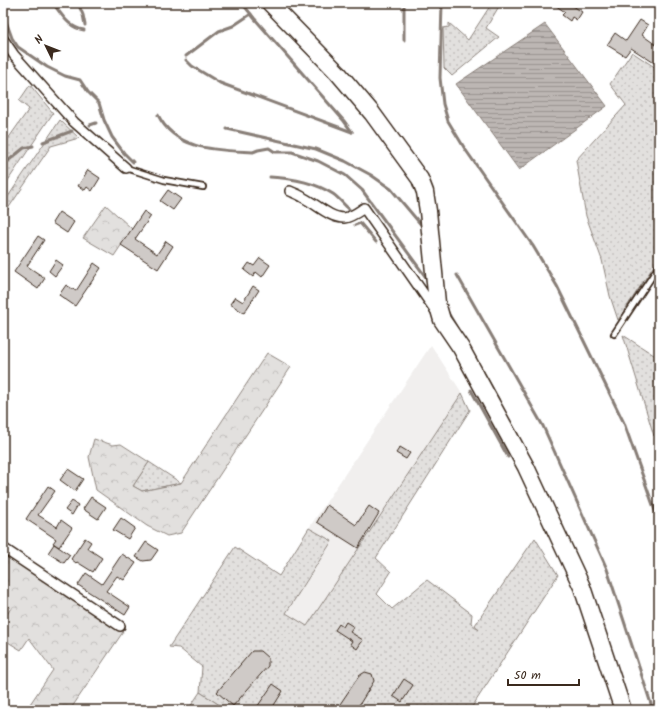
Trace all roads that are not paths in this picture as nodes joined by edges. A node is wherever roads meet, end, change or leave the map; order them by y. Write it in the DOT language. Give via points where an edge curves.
graph roads {
  1 [pos="270,3"];
  2 [pos="3,39"];
  3 [pos="126,168"];
  4 [pos="203,187"];
  5 [pos="290,191"];
  6 [pos="659,266"];
  7 [pos="442,320"];
  8 [pos="614,334"];
  9 [pos="3,548"];
  10 [pos="120,626"];
  11 [pos="623,710"];
  1 -- 7 [label="highway" via="338,73 372,113 420,179 428,211 437,303"];
  2 -- 3 [label="street" via="14,55 74,122"];
  3 -- 4 [label="lane" via="164,180"];
  5 -- 7 [label="street" via="339,218 346,218 364,208"];
  6 -- 8 [label="lane"];
  7 -- 11 [label="highway" via="461,348 524,462 582,588"];
  9 -- 10 [label="street"];
}
